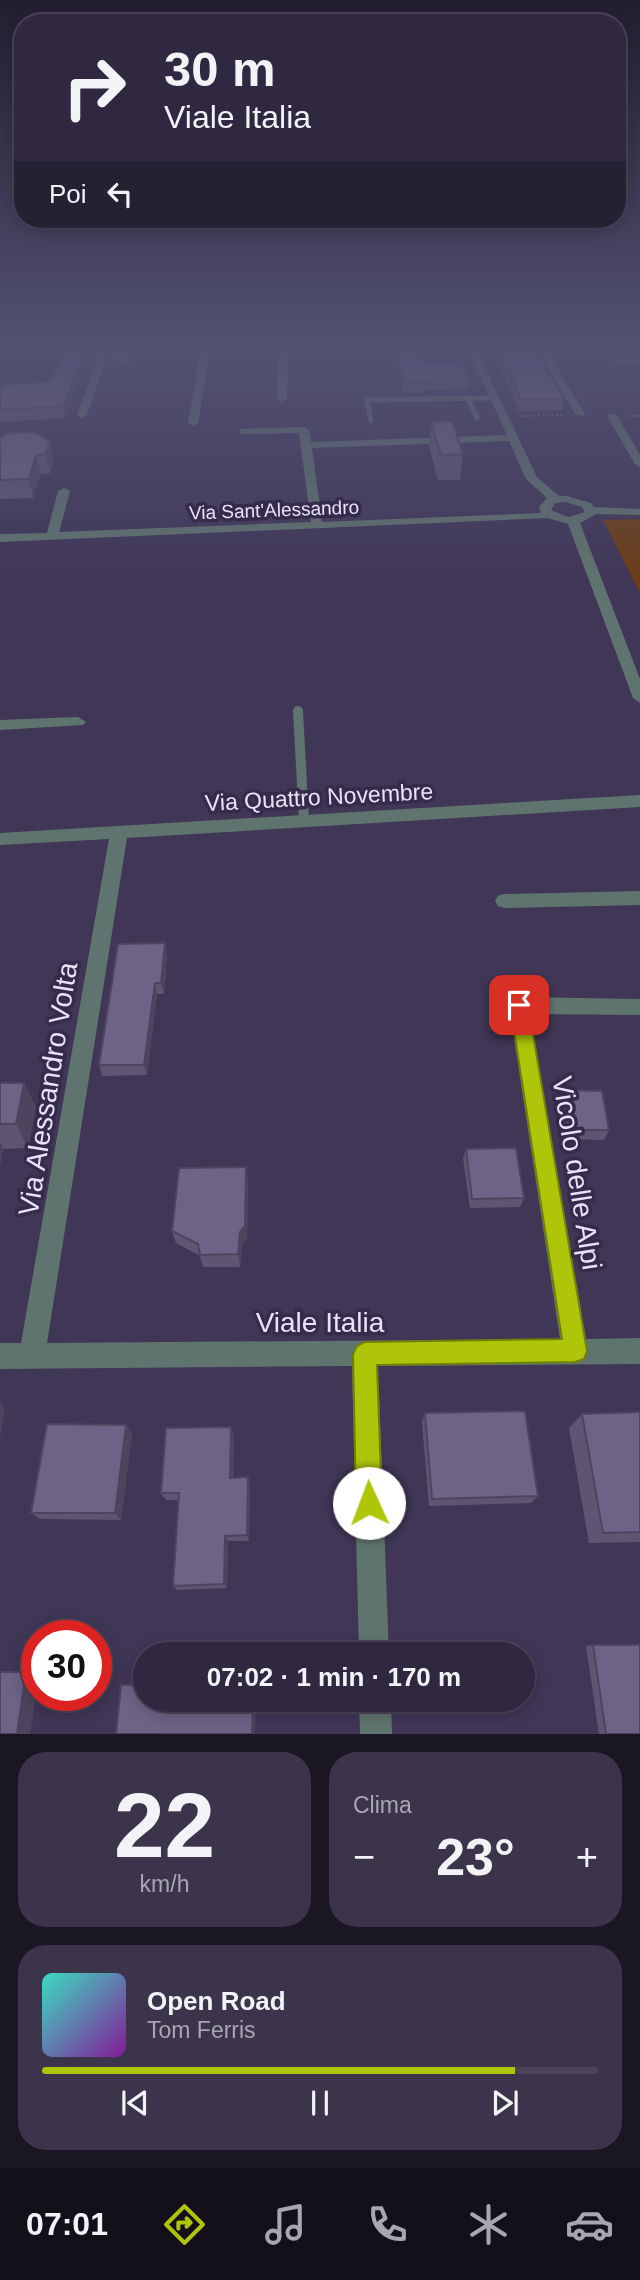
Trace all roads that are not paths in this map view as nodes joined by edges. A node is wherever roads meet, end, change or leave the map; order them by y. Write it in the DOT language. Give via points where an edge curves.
graph roads {
  1 [pos="506,426"];
  2 [pos="618,426"];
  3 [pos="244,431"];
  4 [pos="511,438"];
  5 [pos="306,445"];
  6 [pos="640,464"];
  7 [pos="64,491"];
  8 [pos="555,499"];
  9 [pos="591,510"];
  10 [pos="640,512"];
  11 [pos="548,514"];
  12 [pos="572,521"];
  13 [pos="317,525"];
  14 [pos="52,536"];
  15 [pos="1,540"];
  16 [pos="640,698"];
  17 [pos="298,711"];
  18 [pos="78,722"];
  19 [pos="0,725"];
  20 [pos="640,801"];
  21 [pos="304,821"];
  22 [pos="119,832"];
  23 [pos="0,839"];
  24 [pos="640,898"];
  25 [pos="504,901"];
  26 [pos="640,1007"];
  27 [pos="575,1351"];
  28 [pos="640,1351"];
  29 [pos="365,1354"];
  30 [pos="32,1355"];
  31 [pos="0,1356"];
  32 [pos="374,1642"];
  33 [pos="375,1712"];
  34 [pos="376,1734"];
  1 -- 4 [label="street"];
  2 -- 6 [label="street"];
  3 -- 5 [label="street" via="304,430"];
  4 -- 5 [label="street"];
  4 -- 8 [label="street" via="532,479"];
  5 -- 13 [label="street"];
  7 -- 14 [label="street"];
  8 -- 9 [label="street" via="575,500"];
  8 -- 11 [label="street" via="545,507"];
  9 -- 10 [label="street"];
  9 -- 12 [label="street" via="588,517"];
  11 -- 12 [label="street"];
  11 -- 13 [label="street, Via Sant'Alessandro"];
  12 -- 16 [label="street"];
  13 -- 14 [label="street, Via Sant'Alessandro"];
  14 -- 15 [label="street, Via Sant'Alessandro"];
  17 -- 21 [label="lane"];
  18 -- 19 [label="street"];
  20 -- 21 [label="street, Via Quattro Novembre"];
  21 -- 22 [label="street, Via Quattro Novembre"];
  22 -- 23 [label="street, Via Quattro Novembre"];
  22 -- 30 [label="street, Via Alessandro Volta"];
  24 -- 25 [label="street"];
  26 -- 27 [label="street, Vicolo delle Alpi" via="519,1005"];
  27 -- 28 [label="street, Viale Italia"];
  27 -- 29 [label="street, Viale Italia"];
  29 -- 30 [label="street, Viale Italia"];
  29 -- 32 [label="street"];
  30 -- 31 [label="street, Viale Italia"];
  33 -- 34 [label="street"];
}
